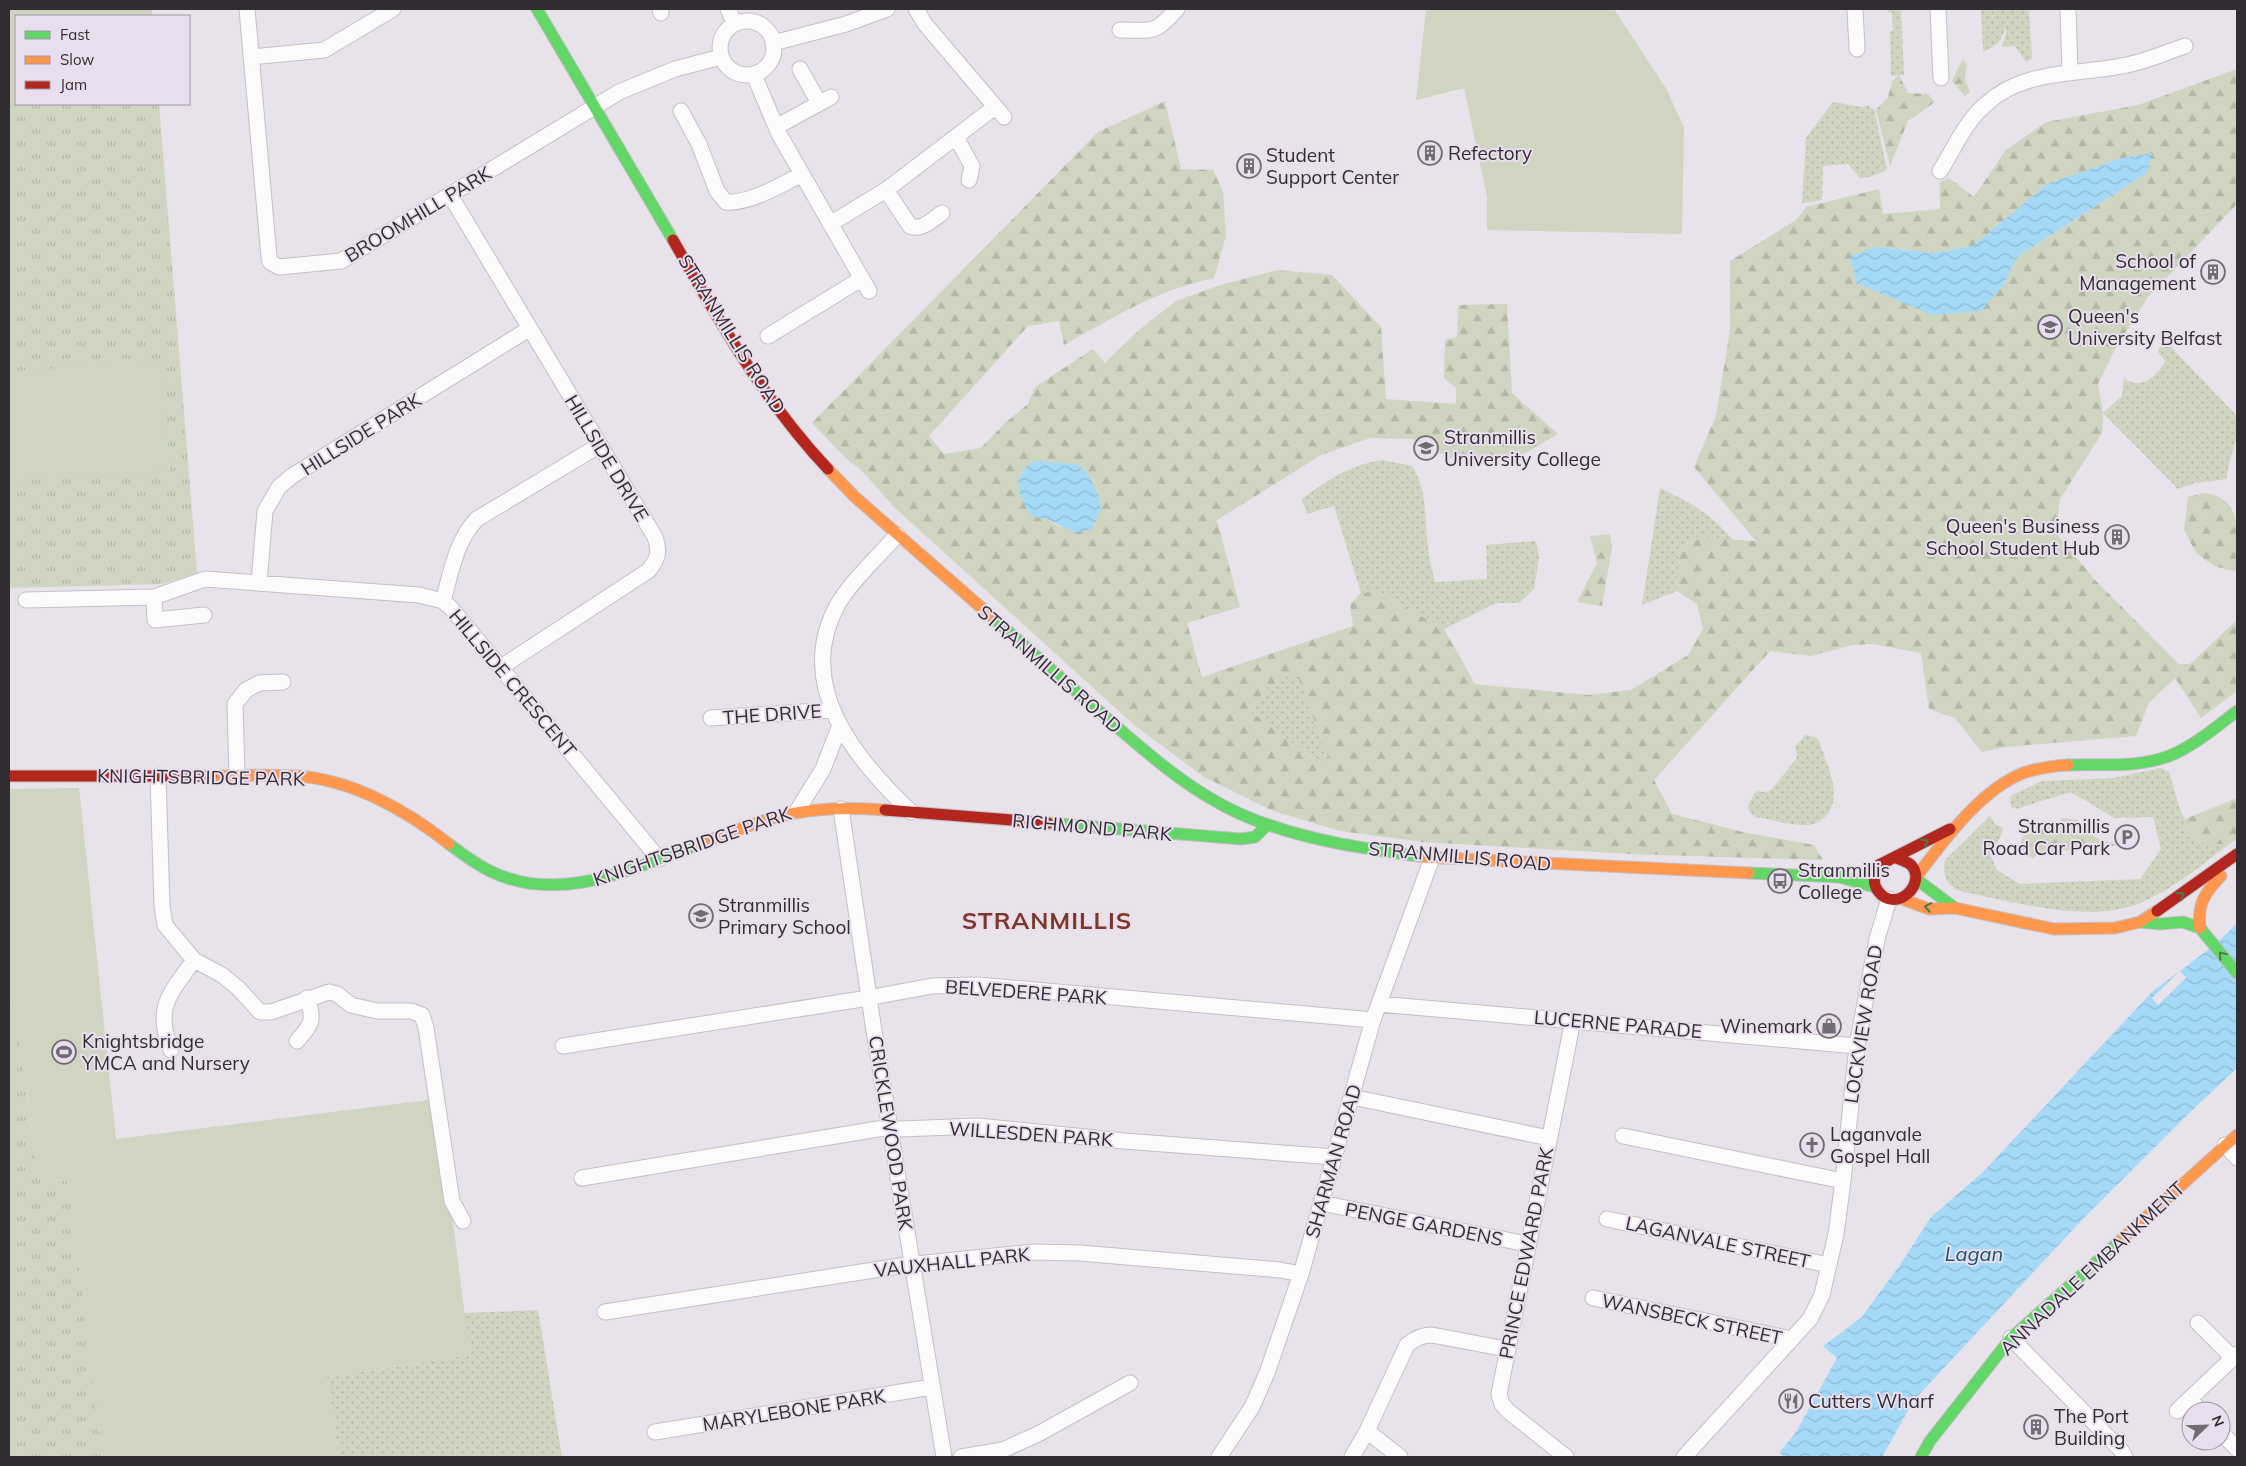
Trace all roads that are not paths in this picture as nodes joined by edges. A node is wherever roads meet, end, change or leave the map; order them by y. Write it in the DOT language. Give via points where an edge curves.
graph roads {
  1 [pos="247,9"];
  2 [pos="393,9"];
  3 [pos="537,9"];
  4 [pos="728,9"];
  5 [pos="887,9"];
  6 [pos="916,9"];
  7 [pos="1177,9"];
  8 [pos="1855,9"];
  9 [pos="1938,9"];
  10 [pos="2068,9"];
  11 [pos="734,24"];
  12 [pos="1120,30"];
  13 [pos="774,43"];
  14 [pos="2185,46"];
  15 [pos="1857,49"];
  16 [pos="251,57"];
  17 [pos="721,57"];
  18 [pos="800,70"];
  19 [pos="2070,73"];
  20 [pos="754,75"];
  21 [pos="1941,78"];
  22 [pos="595,106"];
  23 [pos="681,112"];
  24 [pos="776,127"];
  25 [pos="956,137"];
  26 [pos="1940,171"];
  27 [pos="802,174"];
  28 [pos="968,180"];
  29 [pos="886,190"];
  30 [pos="450,195"];
  31 [pos="942,213"];
  32 [pos="830,224"];
  33 [pos="529,329"];
  34 [pos="768,336"];
  35 [pos="600,445"];
  36 [pos="897,535"];
  37 [pos="259,583"];
  38 [pos="154,597"];
  39 [pos="26,600"];
  40 [pos="443,601"];
  41 [pos="204,615"];
  42 [pos="501,667"];
  43 [pos="283,682"];
  44 [pos="833,710"];
  45 [pos="2237,711"];
  46 [pos="711,718"];
  47 [pos="840,725"];
  48 [pos="9,776"];
  49 [pos="158,776"];
  50 [pos="237,776"];
  51 [pos="841,809"];
  52 [pos="797,811"];
  53 [pos="911,812"];
  54 [pos="1267,825"];
  55 [pos="1954,828"];
  56 [pos="2237,854"];
  57 [pos="1432,858"];
  58 [pos="1897,858"];
  59 [pos="659,859"];
  60 [pos="2237,861"];
  61 [pos="1876,870"];
  62 [pos="1839,878"];
  63 [pos="1916,878"];
  64 [pos="1876,887"];
  65 [pos="1896,899"];
  66 [pos="1955,908"];
  67 [pos="2140,922"];
  68 [pos="2203,932"];
  69 [pos="194,960"];
  70 [pos="2237,973"];
  71 [pos="307,998"];
  72 [pos="870,998"];
  73 [pos="1379,1004"];
  74 [pos="1373,1020"];
  75 [pos="1573,1020"];
  76 [pos="297,1041"];
  77 [pos="563,1046"];
  78 [pos="1857,1046"];
  79 [pos="171,1050"];
  80 [pos="1352,1097"];
  81 [pos="890,1127"];
  82 [pos="1623,1136"];
  83 [pos="1549,1138"];
  84 [pos="2231,1140"];
  85 [pos="1334,1157"];
  86 [pos="2237,1158"];
  87 [pos="582,1178"];
  88 [pos="1843,1181"];
  89 [pos="1321,1203"];
  90 [pos="1607,1219"];
  91 [pos="463,1221"];
  92 [pos="1527,1244"];
  93 [pos="912,1264"];
  94 [pos="1829,1265"];
  95 [pos="1301,1274"];
  96 [pos="1593,1298"];
  97 [pos="605,1312"];
  98 [pos="2198,1323"];
  99 [pos="2011,1338"];
  100 [pos="1792,1339"];
  101 [pos="1506,1349"];
  102 [pos="2235,1356"];
  103 [pos="1130,1383"];
  104 [pos="932,1387"];
  105 [pos="2190,1400"];
  106 [pos="2178,1411"];
  107 [pos="1367,1431"];
  108 [pos="655,1432"];
  109 [pos="944,1457"];
  110 [pos="961,1457"];
  111 [pos="1219,1457"];
  112 [pos="1352,1457"];
  113 [pos="1400,1457"];
  114 [pos="1566,1457"];
  115 [pos="1684,1457"];
  116 [pos="1921,1457"];
  117 [pos="2125,1457"];
  1 -- 16 [label="street, BROOMHILL PARK"];
  2 -- 16 [label="street" via="324,50"];
  3 -- 22 [label="street, STRANMILLIS ROAD"];
  4 -- 11 [label="street"];
  5 -- 13 [label="street" via="846,24"];
  6 -- 25 [label="street" via="924,24 999,112"];
  7 -- 12 [label="street" via="1155,30"];
  8 -- 15 [label="street"];
  9 -- 21 [label="street"];
  10 -- 19 [label="street"];
  11 -- 13 [label="street" via="742,21 757,23 768,31"];
  11 -- 17 [label="street" via="723,34"];
  13 -- 20 [label="street" via="768,66"];
  14 -- 19 [label="street" via="2132,64"];
  16 -- 30 [label="street, BROOMHILL PARK" via="269,257 274,266 342,261"];
  17 -- 20 [label="street" via="730,70"];
  17 -- 22 [label="street, BROOMHILL PARK" via="645,80"];
  18 -- 24 [label="street" via="825,100"];
  19 -- 26 [label="street" via="2029,79 1986,103 1973,116"];
  20 -- 24 [label="street"];
  22 -- 30 [label="street, BROOMHILL PARK"];
  22 -- 36 [label="street, STRANMILLIS ROAD" via="719,320 770,399 828,470"];
  23 -- 27 [label="street" via="699,144 717,191 726,202 741,201"];
  24 -- 27 [label="street"];
  25 -- 28 [label="street" via="972,166"];
  25 -- 29 [label="street"];
  27 -- 32 [label="street"];
  29 -- 31 [label="street" via="910,226 922,227"];
  29 -- 32 [label="street"];
  30 -- 33 [label="street, HILLSIDE DRIVE"];
  32 -- 34 [label="street" via="865,285"];
  33 -- 35 [label="street, HILLSIDE DRIVE"];
  33 -- 37 [label="street, HILLSIDE PARK" via="279,487 265,511"];
  35 -- 40 [label="street" via="477,519 462,539"];
  35 -- 42 [label="street, HILLSIDE DRIVE" via="655,537 657,559 648,571"];
  36 -- 44 [label="street" via="849,590 832,618 822,664"];
  36 -- 54 [label="street, STRANMILLIS ROAD" via="1181,780"];
  37 -- 38 [label="street, HILLSIDE CRESCENT" via="205,579"];
  37 -- 40 [label="street, HILLSIDE CRESCENT" via="419,595"];
  38 -- 39 [label="street"];
  38 -- 41 [label="street" via="155,620"];
  40 -- 42 [label="street, HILLSIDE CRESCENT"];
  42 -- 59 [label="street, HILLSIDE CRESCENT"];
  43 -- 50 [label="street" via="259,683 246,690 236,704"];
  44 -- 46 [label="street, THE DRIVE"];
  44 -- 47 [label="street"];
  45 -- 55 [label="street" via="2191,745 2158,760 2049,767 2022,774 1993,793"];
  47 -- 52 [label="street, KNIGHTSBRIDGE PARK" via="830,754"];
  47 -- 53 [label="street" via="870,770"];
  48 -- 49 [label="street, KNIGHTSBRIDGE PARK"];
  49 -- 50 [label="street, KNIGHTSBRIDGE PARK"];
  49 -- 69 [label="street" via="165,925"];
  50 -- 59 [label="street, KNIGHTSBRIDGE PARK" via="313,778 357,792 406,813 490,872 524,882 585,884"];
  51 -- 52 [label="street, RICHMOND PARK"];
  51 -- 53 [label="street, RICHMOND PARK"];
  51 -- 72 [label="street, CRICKLEWOOD PARK"];
  52 -- 59 [label="street, KNIGHTSBRIDGE PARK"];
  53 -- 54 [label="street, RICHMOND PARK" via="1228,839 1254,839"];
  54 -- 57 [label="street, STRANMILLIS ROAD" via="1333,844"];
  58 -- 55 [label="street, one-way"];
  55 -- 63 [label="street"];
  67 -- 56 [label="street, one-way"];
  57 -- 62 [label="street, STRANMILLIS ROAD"];
  57 -- 73 [label="street, SHARMAN ROAD"];
  58 -- 61 [label="street" via="1884,861"];
  58 -- 63 [label="street" via="1909,864"];
  60 -- 68 [label="street" via="2202,899 2197,914"];
  61 -- 62 [label="street, STRANMILLIS ROAD"];
  61 -- 64 [label="street"];
  62 -- 64 [label="street, STRANMILLIS ROAD"];
  63 -- 65 [label="street" via="1912,892"];
  63 -- 66 [label="street"];
  64 -- 65 [label="street" via="1883,897"];
  66 -- 65 [label="street, one-way" via="1928,909"];
  65 -- 78 [label="street, LOCKVIEW ROAD" via="1879,931"];
  66 -- 67 [label="street" via="2060,929 2115,928"];
  67 -- 68 [label="street" via="2183,922"];
  70 -- 68 [label="street, one-way"];
  69 -- 71 [label="street" via="222,975 260,1012 271,1012"];
  69 -- 79 [label="street" via="166,1003 164,1023"];
  71 -- 76 [label="street" via="313,1018"];
  71 -- 91 [label="street" via="328,992 351,1004 377,1011 412,1011 422,1016 452,1201"];
  72 -- 74 [label="street, BELVEDERE PARK" via="932,986 978,985"];
  72 -- 77 [label="street, BELVEDERE PARK"];
  72 -- 81 [label="street, CRICKLEWOOD PARK"];
  73 -- 74 [label="street, SHARMAN ROAD"];
  73 -- 75 [label="street, LUCERNE PARADE"];
  74 -- 80 [label="street, SHARMAN ROAD"];
  75 -- 78 [label="street, LUCERNE PARADE"];
  75 -- 83 [label="street, PRINCE EDWARD PARK"];
  78 -- 88 [label="street, LOCKVIEW ROAD"];
  80 -- 83 [label="street"];
  80 -- 85 [label="street, SHARMAN ROAD"];
  81 -- 85 [label="street, WILLESDEN PARK" via="978,1126"];
  81 -- 87 [label="street, WILLESDEN PARK"];
  81 -- 93 [label="street, CRICKLEWOOD PARK"];
  82 -- 88 [label="street"];
  83 -- 92 [label="street, PRINCE EDWARD PARK"];
  84 -- 86 [label="street"];
  84 -- 99 [label="street, ANNADALE EMBANKMENT"];
  85 -- 89 [label="street, SHARMAN ROAD"];
  88 -- 94 [label="street, LOCKVIEW ROAD"];
  89 -- 92 [label="street, PENGE GARDENS"];
  89 -- 95 [label="street, SHARMAN ROAD"];
  90 -- 94 [label="street, LAGANVALE STREET"];
  92 -- 101 [label="street, PRINCE EDWARD PARK"];
  93 -- 95 [label="street, VAUXHALL PARK" via="1052,1251"];
  93 -- 97 [label="street, VAUXHALL PARK"];
  93 -- 104 [label="street, CRICKLEWOOD PARK"];
  94 -- 100 [label="street, LOCKVIEW ROAD" via="1816,1309"];
  95 -- 111 [label="street, SHARMAN ROAD" via="1252,1407"];
  96 -- 100 [label="street, WANSBECK STREET"];
  98 -- 102 [label="street"];
  99 -- 116 [label="street, ANNADALE EMBANKMENT"];
  99 -- 117 [label="street"];
  100 -- 115 [label="street, LOCKVIEW ROAD"];
  101 -- 107 [label="street" via="1432,1335 1412,1340"];
  101 -- 114 [label="street, PRINCE EDWARD PARK" via="1499,1394 1502,1404"];
  102 -- 105 [label="street"];
  103 -- 110 [label="street" via="1003,1450"];
  104 -- 108 [label="street, MARYLEBONE PARK"];
  104 -- 109 [label="street, CRICKLEWOOD PARK"];
  105 -- 106 [label="street"];
  107 -- 112 [label="street"];
  107 -- 113 [label="street"];
}
